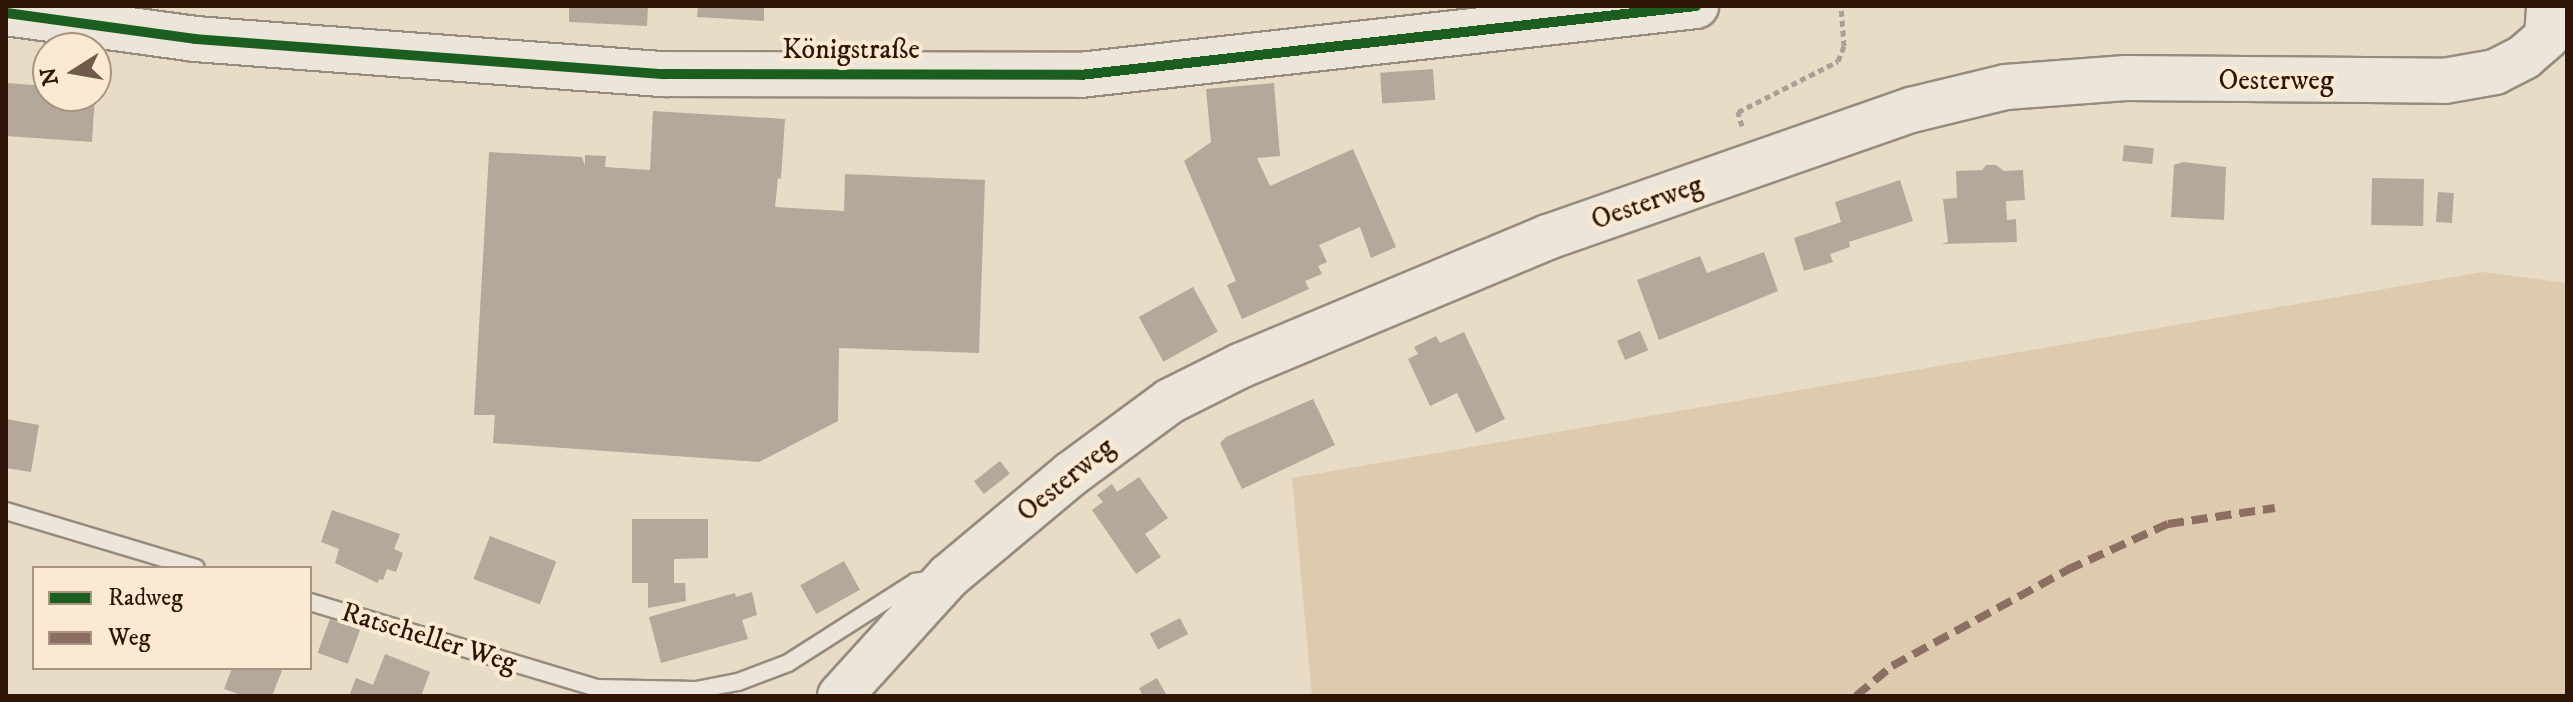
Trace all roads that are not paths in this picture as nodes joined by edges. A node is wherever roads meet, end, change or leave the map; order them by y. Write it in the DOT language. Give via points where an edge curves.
graph roads {
  1 [pos="1696,6"];
  2 [pos="2549,6"];
  3 [pos="6,13"];
  4 [pos="6,511"];
  5 [pos="189,566"];
  6 [pos="949,576"];
  7 [pos="312,603"];
  8 [pos="840,696"];
  1 -- 3 [label="main road, Königstraße" via="1080,75 664,74 195,39"];
  2 -- 6 [label="main road, Oesterweg" via="2547,37 2495,72 2444,81 2126,78 1976,92 1548,237 1270,353 1170,401 1071,474"];
  4 -- 5 [label="lane"];
  6 -- 7 [label="lane, Ratscheller Weg" via="915,582 788,663 738,682 696,690 597,688"];
  6 -- 8 [label="main road, Oesterweg"];
}
